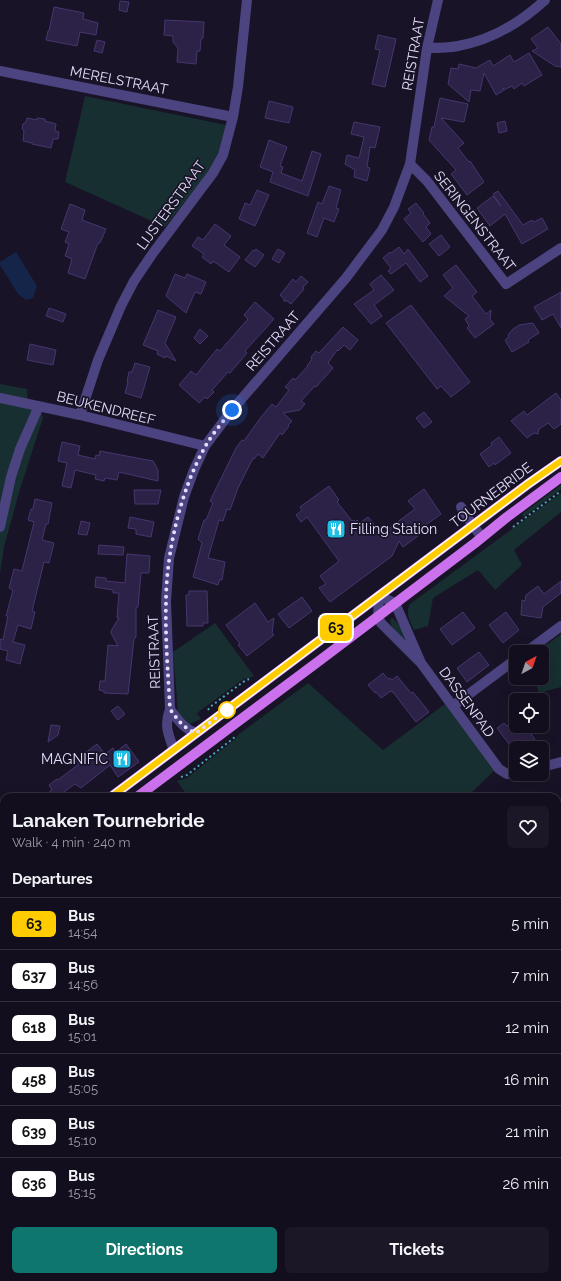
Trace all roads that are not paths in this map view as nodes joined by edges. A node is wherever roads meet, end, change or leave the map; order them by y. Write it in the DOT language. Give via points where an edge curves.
graph roads {
  1 [pos="247,0"];
  2 [pos="438,0"];
  3 [pos="545,0"];
  4 [pos="427,48"];
  5 [pos="0,71"];
  6 [pos="233,117"];
  7 [pos="410,164"];
  8 [pos="561,248"];
  9 [pos="0,398"];
  10 [pos="39,406"];
  11 [pos="80,415"];
  12 [pos="205,446"];
  13 [pos="561,461"];
  14 [pos="561,477"];
  15 [pos="461,507"];
  16 [pos="473,526"];
  17 [pos="0,527"];
  18 [pos="482,537"];
  19 [pos="379,596"];
  20 [pos="395,604"];
  21 [pos="378,617"];
  22 [pos="561,626"];
  23 [pos="535,645"];
  24 [pos="421,663"];
  25 [pos="509,664"];
  26 [pos="453,706"];
  27 [pos="170,709"];
  28 [pos="196,733"];
  29 [pos="174,750"];
  30 [pos="561,762"];
  31 [pos="549,765"];
  32 [pos="509,773"];
  33 [pos="116,793"];
  34 [pos="142,793"];
  1 -- 6 [label="street, LIJSTERSTRAAT"];
  2 -- 4 [label="street, REISTRAAT"];
  3 -- 4 [label="street" via="518,23 479,41 457,47"];
  4 -- 7 [label="street, REISTRAAT"];
  5 -- 6 [label="street, MERELSTRAAT"];
  6 -- 11 [label="street, LIJSTERSTRAAT" via="223,156 213,173 153,253 120,306 98,360"];
  7 -- 8 [label="street, SERINGENSTRAAT" via="427,181 506,284"];
  7 -- 12 [label="street, REISTRAAT" via="394,207 366,253 232,410"];
  9 -- 10 [label="street, BEUKENDREEF"];
  10 -- 11 [label="street, BEUKENDREEF"];
  10 -- 17 [label="street" via="20,449"];
  11 -- 12 [label="street, BEUKENDREEF"];
  12 -- 27 [label="street, REISTRAAT" via="184,497 169,558 166,601"];
  13 -- 16 [label="main road, TOURNEBRIDE"];
  14 -- 18 [label="main road, TOURNEBRIDE"];
  15 -- 16 [label="street"];
  16 -- 18 [label="street"];
  16 -- 19 [label="main road, TOURNEBRIDE"];
  18 -- 20 [label="main road, TOURNEBRIDE"];
  19 -- 20 [label="street"];
  19 -- 21 [label="street"];
  19 -- 28 [label="main road, TOURNEBRIDE"];
  20 -- 21 [label="main road, TOURNEBRIDE"];
  20 -- 24 [label="street, DASSENPAD"];
  21 -- 24 [label="street, DASSENPAD" via="391,634"];
  21 -- 34 [label="main road, TOURNEBRIDE"];
  22 -- 23 [label="street"];
  24 -- 26 [label="street, DASSENPAD"];
  25 -- 26 [label="street"];
  26 -- 32 [label="street, DASSENPAD" via="499,769"];
  27 -- 28 [label="street, REISTRAAT" via="188,730"];
  27 -- 29 [label="street, REISTRAAT" via="167,726"];
  28 -- 29 [label="main road, TOURNEBRIDE"];
  29 -- 33 [label="main road, TOURNEBRIDE"];
  30 -- 31 [label="street"];
}
